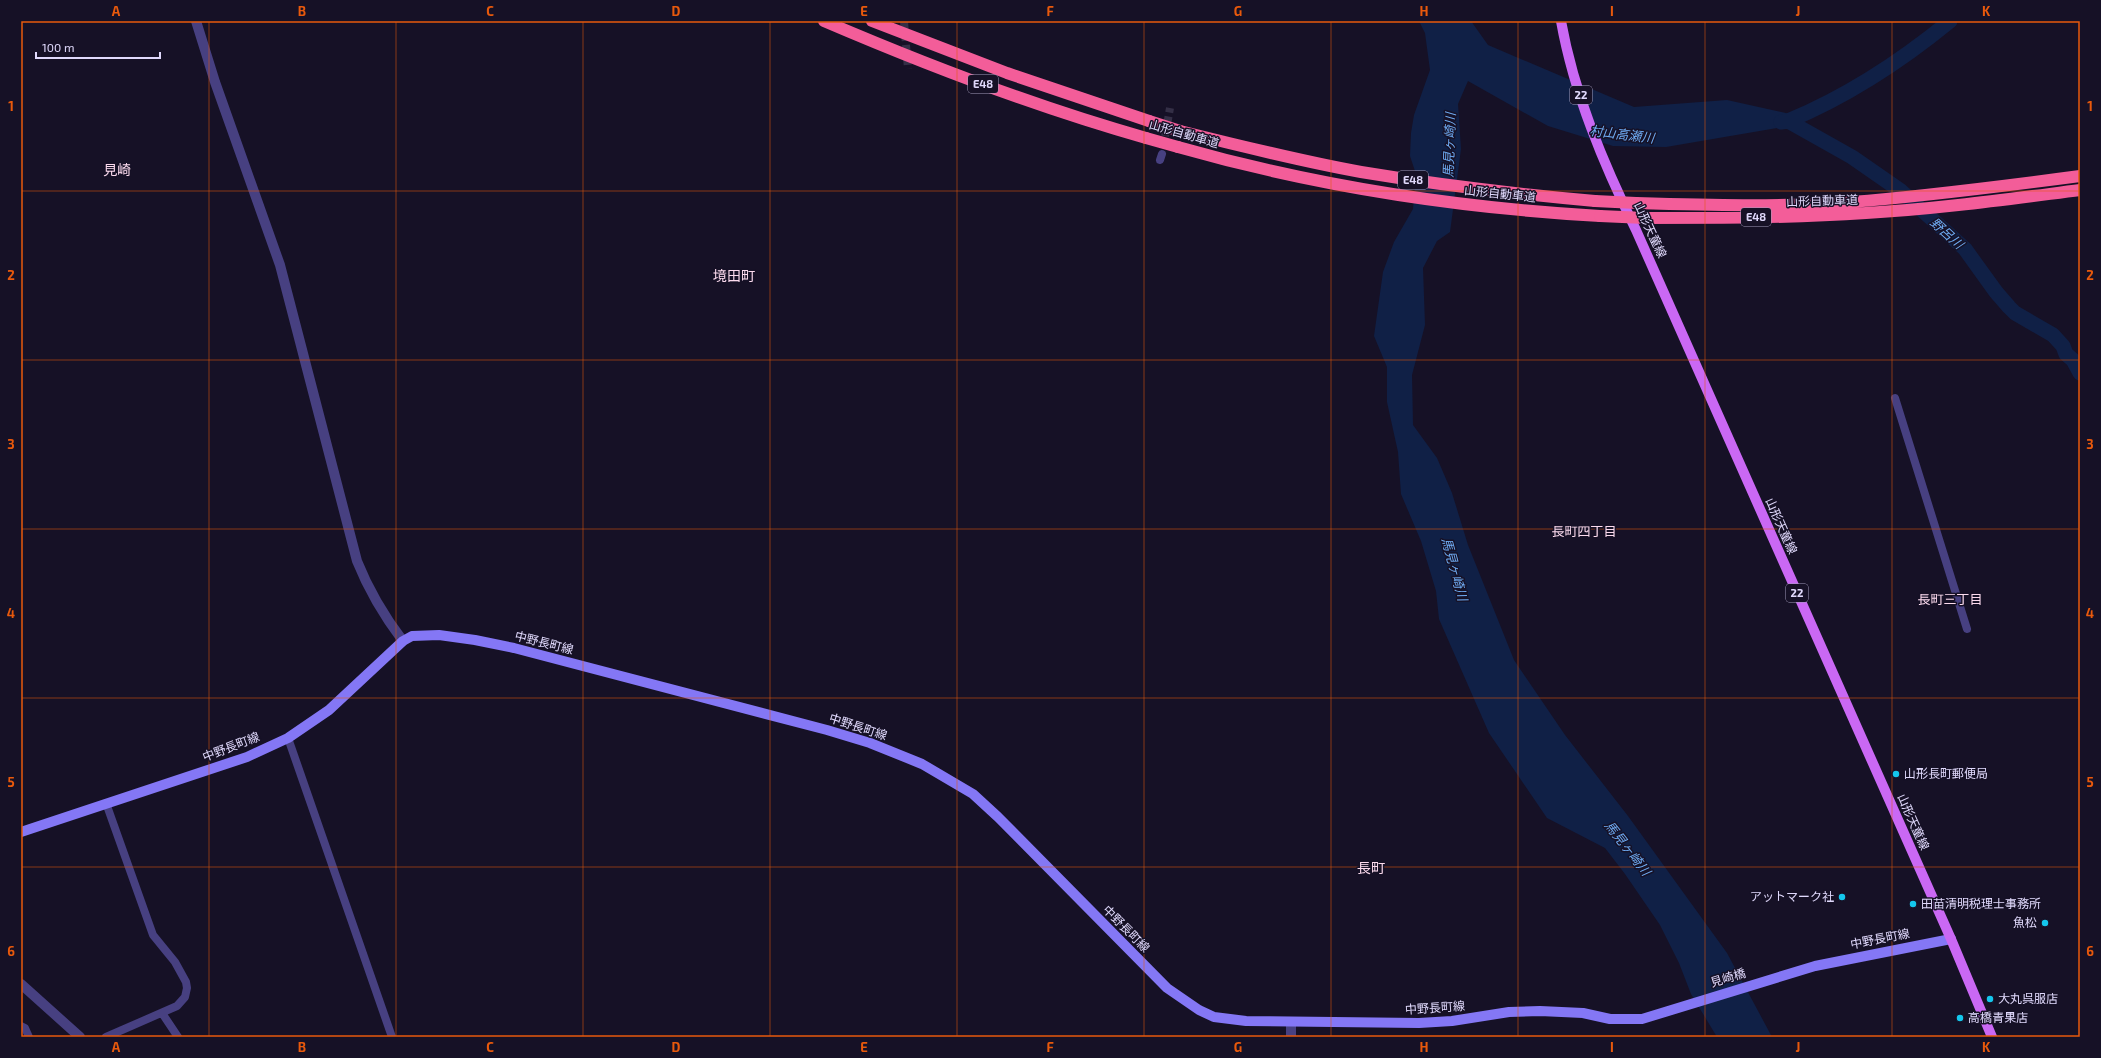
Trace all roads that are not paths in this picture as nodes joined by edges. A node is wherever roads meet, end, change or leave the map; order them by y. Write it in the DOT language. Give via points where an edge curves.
graph roads {
  1 [pos="196,21"];
  2 [pos="824,21"];
  3 [pos="872,21"];
  4 [pos="1562,21"];
  5 [pos="2080,176"];
  6 [pos="2080,190"];
  7 [pos="1895,398"];
  8 [pos="1967,629"];
  9 [pos="403,641"];
  10 [pos="288,738"];
  11 [pos="106,803"];
  12 [pos="21,832"];
  13 [pos="1951,939"];
  14 [pos="1815,966"];
  15 [pos="21,984"];
  16 [pos="162,1013"];
  17 [pos="1648,1016"];
  18 [pos="1291,1022"];
  19 [pos="21,1026"];
  20 [pos="29,1037"];
  21 [pos="80,1037"];
  22 [pos="106,1037"];
  23 [pos="178,1037"];
  24 [pos="392,1037"];
  25 [pos="1291,1037"];
  26 [pos="1992,1037"];
  1 -- 9 [label="street" via="280,265 357,561 369,590"];
  2 -- 6 [label="highway, 山形自動車道 / E48, bridge" via="1010,95 1146,138 1216,158 1281,172 1442,201 1600,216 1733,218 1867,213 1988,202"];
  3 -- 5 [label="highway, 山形自動車道 / E48, bridge" via="1014,76 1180,131 1282,156 1430,183 1595,201 1708,205 1849,202"];
  4 -- 13 [label="main road, 山形天童線 / 22" via="1578,88 1615,187"];
  7 -- 8 [label="street"];
  9 -- 10 [label="main road, 中野長町線" via="329,710"];
  9 -- 18 [label="main road, 中野長町線" via="412,636 439,635 514,648 827,730 898,754 972,794 998,817 1145,967 1188,1003 1214,1017"];
  10 -- 11 [label="main road, 中野長町線" via="247,757"];
  10 -- 24 [label="street"];
  11 -- 12 [label="main road, 中野長町線"];
  11 -- 16 [label="street" via="144,916 153,935 175,962 186,982 187,988 182,1001"];
  13 -- 14 [label="main road, 中野長町線"];
  13 -- 26 [label="main road, 山形天童線 / 22"];
  14 -- 17 [label="main road, 見崎橋"];
  15 -- 21 [label="street"];
  16 -- 22 [label="street"];
  16 -- 23 [label="street"];
  17 -- 18 [label="main road, 中野長町線" via="1631,1021 1583,1013 1540,1011 1508,1012 1419,1024"];
  18 -- 25 [label="street"];
  19 -- 20 [label="street"];
}
